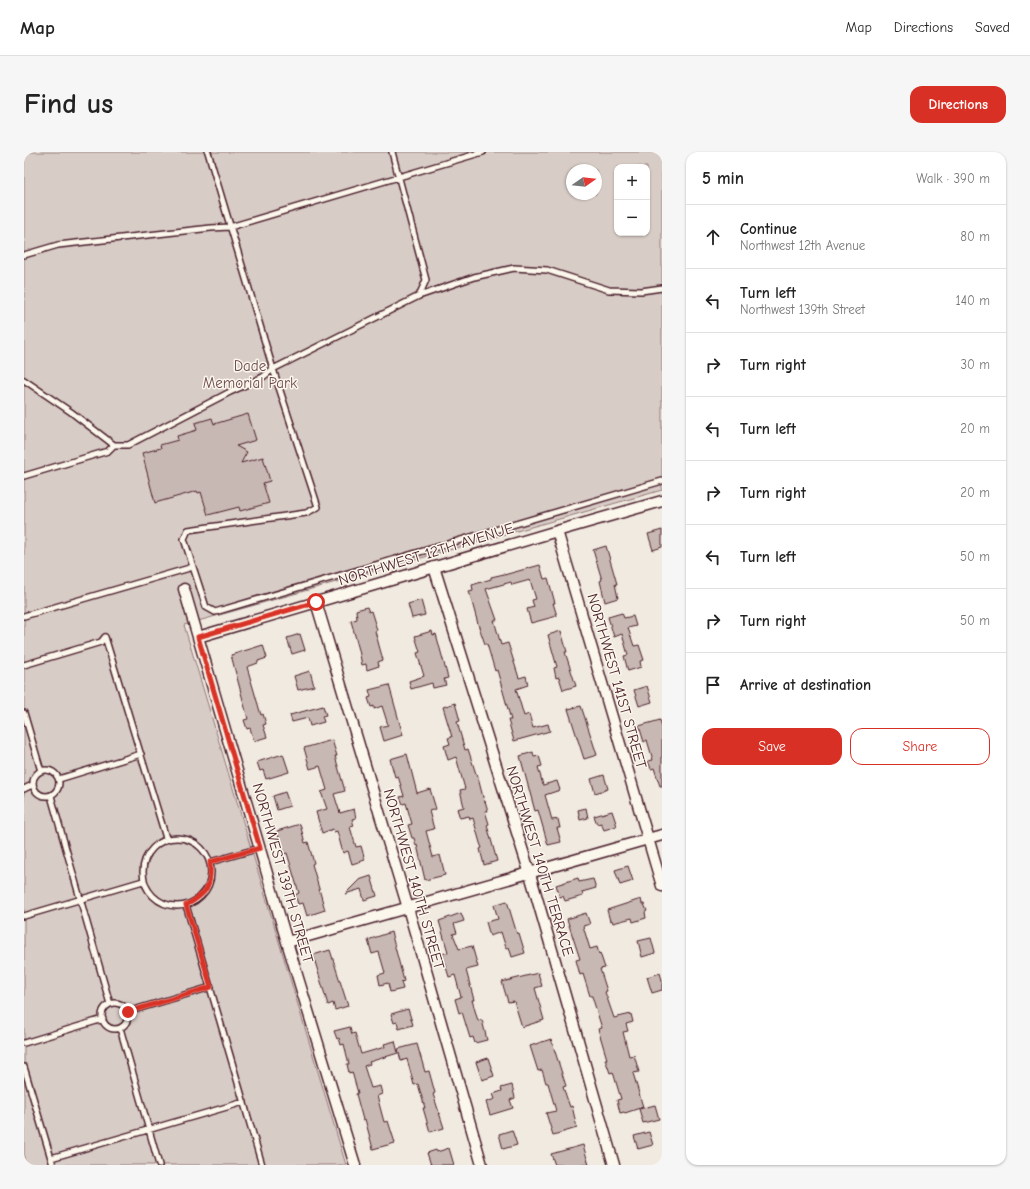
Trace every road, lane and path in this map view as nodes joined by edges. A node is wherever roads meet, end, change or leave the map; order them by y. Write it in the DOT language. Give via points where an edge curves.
graph roads {
  1 [pos="208,152"];
  2 [pos="392,152"];
  3 [pos="483,152"];
  4 [pos="399,177"];
  5 [pos="230,227"];
  6 [pos="24,255"];
  7 [pos="662,288"];
  8 [pos="419,296"];
  9 [pos="273,370"];
  10 [pos="24,380"];
  11 [pos="114,445"];
  12 [pos="24,476"];
  13 [pos="662,481"];
  14 [pos="662,501"];
  15 [pos="557,531"];
  16 [pos="193,567"];
  17 [pos="434,567"];
  18 [pos="184,589"];
  19 [pos="316,602"];
  20 [pos="24,616"];
  21 [pos="198,637"];
  22 [pos="24,665"];
  23 [pos="24,713"];
  24 [pos="141,754"];
  25 [pos="41,771"];
  26 [pos="59,779"];
  27 [pos="32,785"];
  28 [pos="24,789"];
  29 [pos="50,796"];
  30 [pos="662,835"];
  31 [pos="166,838"];
  32 [pos="648,839"];
  33 [pos="260,848"];
  34 [pos="210,862"];
  35 [pos="530,874"];
  36 [pos="143,881"];
  37 [pos="662,886"];
  38 [pos="80,900"];
  39 [pos="186,905"];
  40 [pos="408,908"];
  41 [pos="24,916"];
  42 [pos="287,942"];
  43 [pos="211,987"];
  44 [pos="110,1004"];
  45 [pos="128,1012"];
  46 [pos="103,1019"];
  47 [pos="120,1028"];
  48 [pos="24,1043"];
  49 [pos="24,1067"];
  50 [pos="244,1102"];
  51 [pos="149,1130"];
  52 [pos="51,1158"];
  53 [pos="53,1165"];
  54 [pos="159,1165"];
  55 [pos="262,1165"];
  56 [pos="355,1165"];
  57 [pos="482,1165"];
  58 [pos="614,1165"];
  1 -- 5 [label="lane"];
  2 -- 4 [label="lane"];
  3 -- 4 [label="lane"];
  4 -- 5 [label="lane"];
  4 -- 8 [label="lane" via="426,280"];
  5 -- 6 [label="lane" via="58,246"];
  5 -- 9 [label="lane"];
  7 -- 8 [label="lane" via="641,291 609,290 547,270 514,268 474,277"];
  8 -- 9 [label="lane"];
  9 -- 11 [label="lane" via="128,445"];
  9 -- 16 [label="lane" via="318,507 306,513 188,530 184,539"];
  10 -- 11 [label="lane"];
  11 -- 12 [label="lane" via="108,451"];
  13 -- 16 [label="lane" via="215,612 206,607"];
  14 -- 15 [label="street, NORTHWEST 12TH AVENUE"];
  15 -- 17 [label="street, NORTHWEST 12TH AVENUE"];
  15 -- 32 [label="street, NORTHWEST 141ST STREET"];
  16 -- 20 [label="lane"];
  17 -- 19 [label="street, NORTHWEST 12TH AVENUE"];
  17 -- 35 [label="street, NORTHWEST 140TH TERRACE"];
  18 -- 21 [label="street, NORTHWEST 139TH STREET"];
  19 -- 21 [label="street, NORTHWEST 12TH AVENUE"];
  19 -- 40 [label="street, NORTHWEST 140TH STREET"];
  21 -- 33 [label="street, NORTHWEST 139TH STREET"];
  22 -- 24 [label="lane" via="101,642 105,637"];
  23 -- 25 [label="lane"];
  24 -- 26 [label="lane"];
  24 -- 31 [label="lane"];
  25 -- 26 [label="lane" via="53,772"];
  25 -- 27 [label="lane" via="34,776"];
  26 -- 29 [label="lane" via="58,789"];
  27 -- 28 [label="lane"];
  27 -- 29 [label="lane" via="40,796"];
  29 -- 38 [label="lane"];
  30 -- 32 [label="street"];
  31 -- 34 [label="lane" via="180,837 193,841 203,850"];
  31 -- 36 [label="lane" via="154,845 146,855 142,868"];
  32 -- 35 [label="street"];
  32 -- 37 [label="street, NORTHWEST 141ST STREET"];
  33 -- 34 [label="lane"];
  33 -- 42 [label="street, NORTHWEST 139TH STREET"];
  34 -- 39 [label="lane" via="211,875 207,888 198,899"];
  35 -- 40 [label="street"];
  35 -- 58 [label="street, NORTHWEST 140TH TERRACE"];
  36 -- 38 [label="lane"];
  36 -- 39 [label="lane" via="149,893 160,902 172,906"];
  38 -- 41 [label="lane"];
  38 -- 44 [label="lane"];
  39 -- 43 [label="lane"];
  40 -- 42 [label="street"];
  40 -- 57 [label="street, NORTHWEST 140TH STREET"];
  42 -- 56 [label="street, NORTHWEST 139TH STREET"];
  43 -- 45 [label="lane"];
  43 -- 50 [label="lane"];
  44 -- 45 [label="lane" via="118,1004"];
  44 -- 46 [label="lane" via="104,1010"];
  45 -- 47 [label="lane" via="127,1022"];
  46 -- 47 [label="lane" via="111,1028"];
  46 -- 48 [label="lane"];
  47 -- 51 [label="lane"];
  49 -- 52 [label="lane"];
  50 -- 51 [label="lane"];
  50 -- 55 [label="lane"];
  51 -- 52 [label="lane"];
  51 -- 54 [label="lane"];
  52 -- 53 [label="lane"];
}
